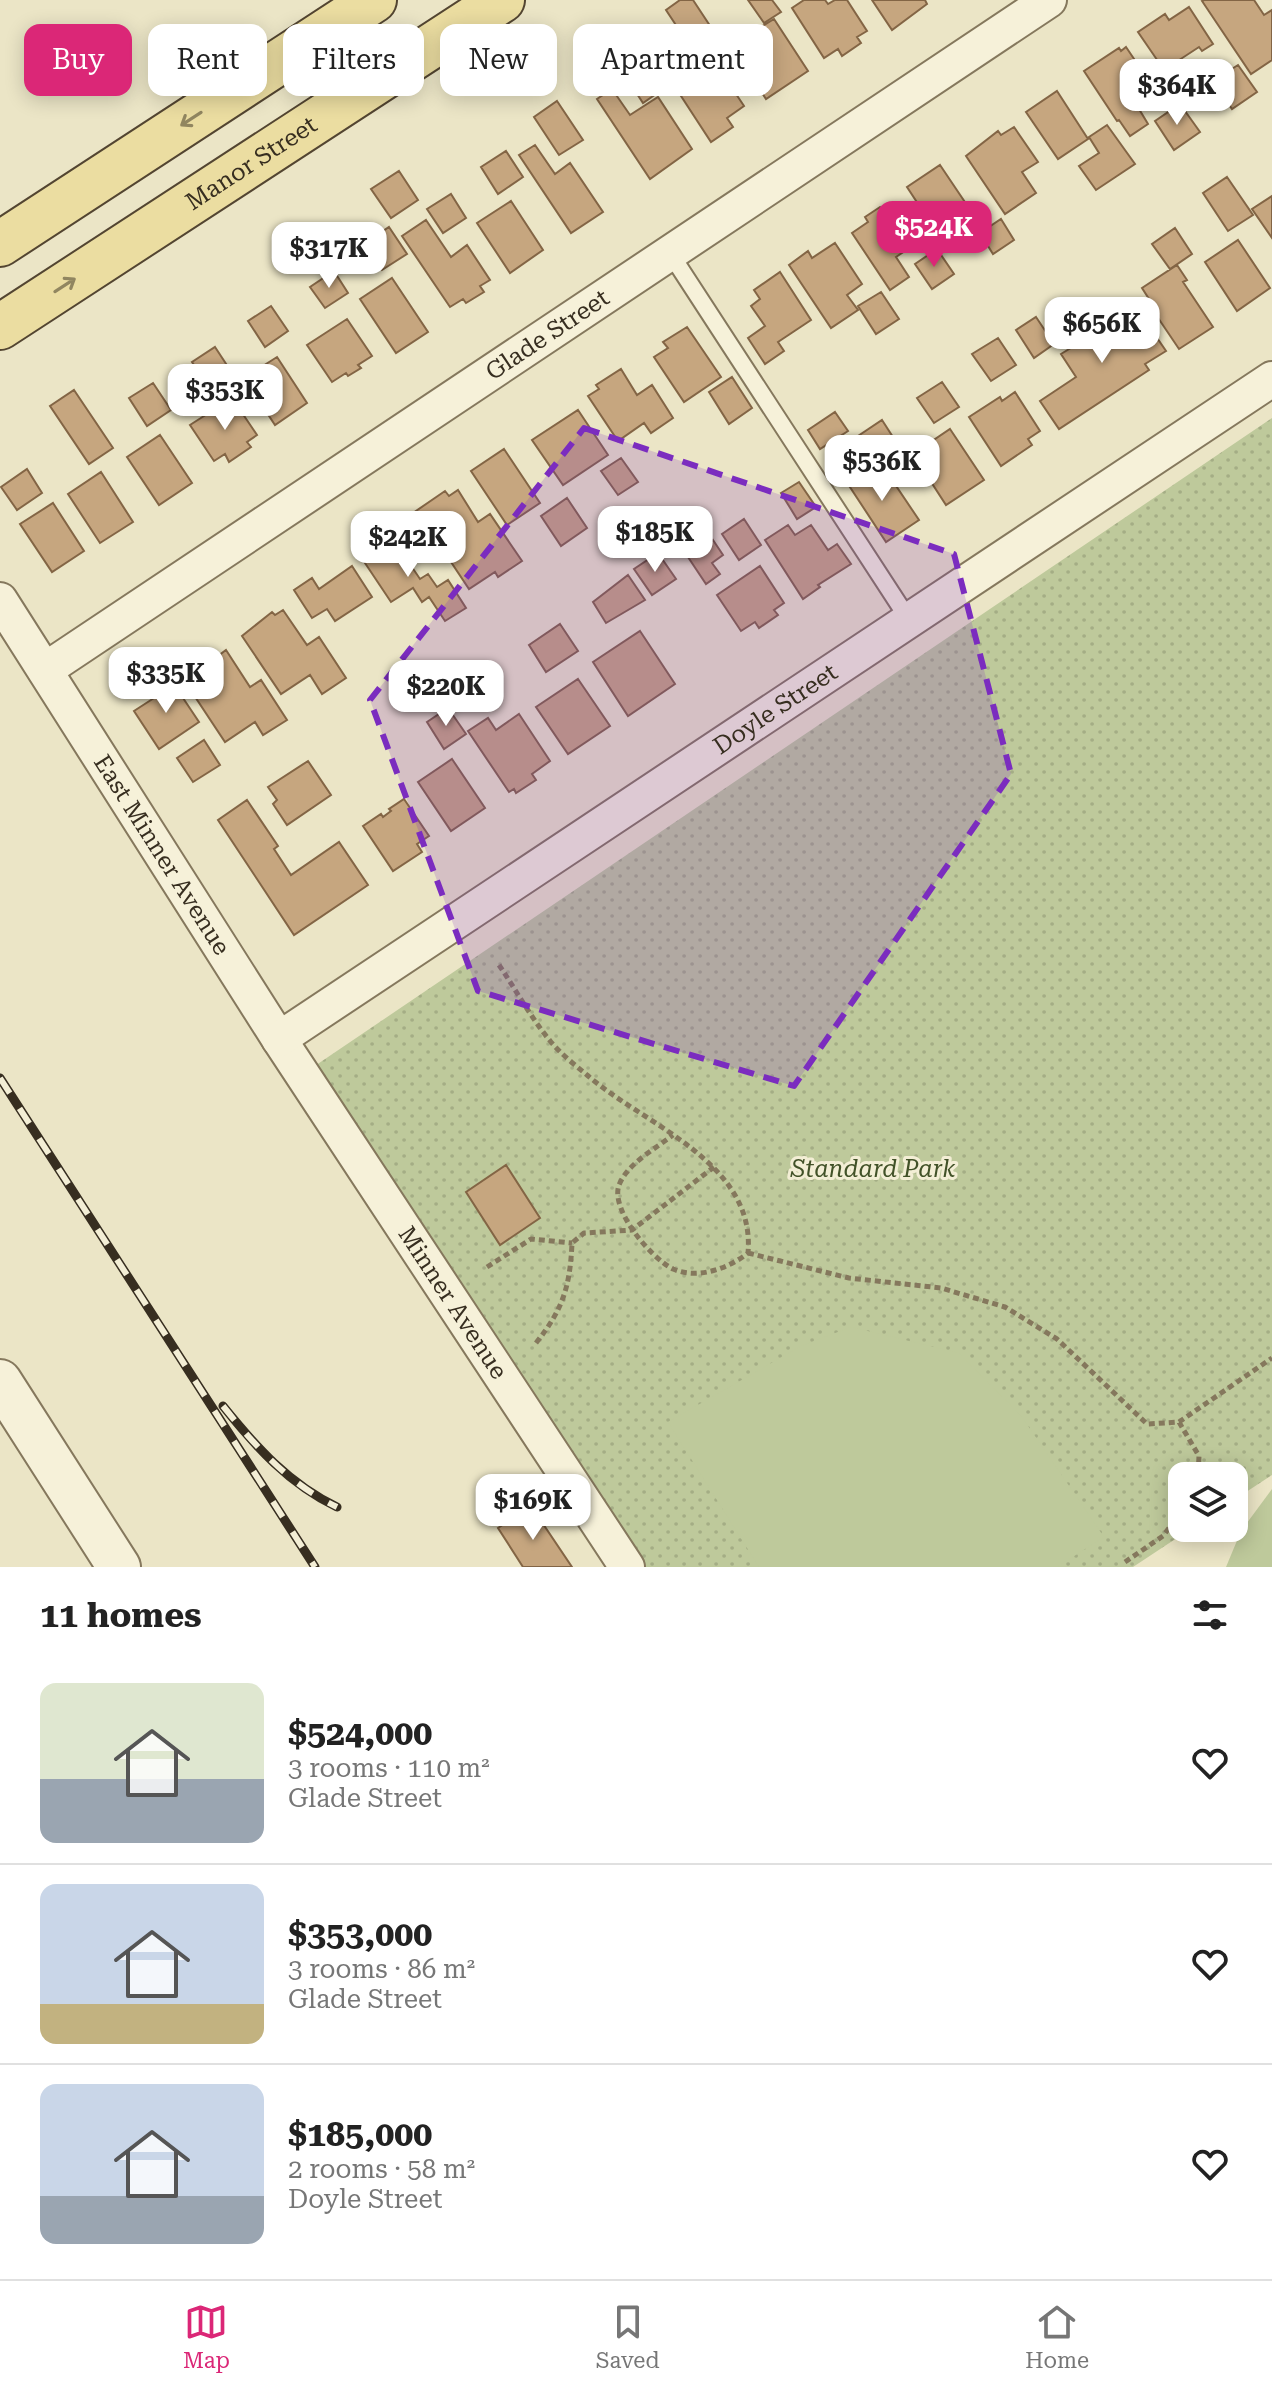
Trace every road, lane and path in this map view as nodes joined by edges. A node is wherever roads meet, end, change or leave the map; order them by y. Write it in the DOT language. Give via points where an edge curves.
graph roads {
  1 [pos="374,0"];
  2 [pos="502,0"];
  3 [pos="1049,0"];
  4 [pos="0,244"];
  5 [pos="670,253"];
  6 [pos="0,327"];
  7 [pos="1272,379"];
  8 [pos="0,600"];
  9 [pos="909,620"];
  10 [pos="45,670"];
  11 [pos="499,965"];
  12 [pos="279,1039"];
  13 [pos="673,1135"];
  14 [pos="714,1167"];
  15 [pos="632,1230"];
  16 [pos="572,1243"];
  17 [pos="748,1253"];
  18 [pos="487,1267"];
  19 [pos="536,1343"];
  20 [pos="1272,1358"];
  21 [pos="0,1381"];
  22 [pos="1179,1422"];
  23 [pos="1199,1462"];
  24 [pos="1168,1529"];
  25 [pos="1125,1562"];
  26 [pos="119,1567"];
  27 [pos="627,1567"];
  1 -- 4 [label="main road, one-way"];
  6 -- 2 [label="main road, Manor Street, one-way"];
  3 -- 5 [label="street, Glade Street"];
  5 -- 9 [label="lane"];
  5 -- 10 [label="street, Glade Street"];
  7 -- 9 [label="street, Doyle Street"];
  8 -- 10 [label="street, East Minner Avenue"];
  9 -- 12 [label="street, Doyle Street"];
  10 -- 12 [label="street, East Minner Avenue"];
  11 -- 13 [label="path" via="551,1042 590,1078"];
  12 -- 27 [label="street, Minner Avenue"];
  13 -- 14 [label="path"];
  13 -- 15 [label="path" via="630,1167 619,1185 617,1202"];
  14 -- 15 [label="path"];
  14 -- 17 [label="path" via="739,1203 750,1231"];
  15 -- 16 [label="path" via="584,1233"];
  15 -- 17 [label="path" via="674,1269 703,1272 732,1266"];
  16 -- 18 [label="path" via="531,1239"];
  16 -- 19 [label="path" via="564,1301"];
  17 -- 22 [label="path" via="849,1278 941,1288 1005,1307 1057,1339 1147,1424"];
  20 -- 22 [label="path"];
  21 -- 26 [label="street"];
  22 -- 23 [label="path"];
  24 -- 25 [label="path"];
}
